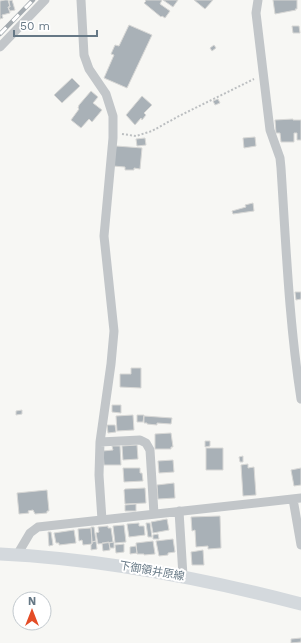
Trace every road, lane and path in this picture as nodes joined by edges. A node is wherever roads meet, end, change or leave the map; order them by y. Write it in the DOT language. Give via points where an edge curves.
graph roads {
  1 [pos="45,0"];
  2 [pos="81,0"];
  3 [pos="258,0"];
  4 [pos="0,47"];
  5 [pos="262,76"];
  6 [pos="113,133"];
  7 [pos="301,398"];
  8 [pos="100,442"];
  9 [pos="297,499"];
  10 [pos="179,511"];
  11 [pos="154,514"];
  12 [pos="102,520"];
  13 [pos="301,545"];
  14 [pos="0,554"];
  15 [pos="17,554"];
  16 [pos="183,576"];
  17 [pos="301,604"];
  1 -- 4 [label="street"];
  2 -- 6 [label="street" via="84,55 89,69 106,94 113,116"];
  3 -- 5 [label="street" via="256,13"];
  5 -- 6 [label="path" via="152,131 136,136"];
  5 -- 7 [label="street" via="270,130 280,163 288,277"];
  6 -- 8 [label="street" via="104,236 114,331"];
  8 -- 11 [label="street" via="140,440 146,444 150,450"];
  8 -- 12 [label="street"];
  9 -- 10 [label="street"];
  9 -- 13 [label="street"];
  10 -- 11 [label="street"];
  10 -- 16 [label="street"];
  11 -- 12 [label="street"];
  12 -- 15 [label="street" via="38,528 30,533"];
  14 -- 15 [label="main road, 下御領井原線"];
  15 -- 16 [label="main road, 下御領井原線" via="118,565"];
  16 -- 17 [label="main road, 下御領井原線"];
}
